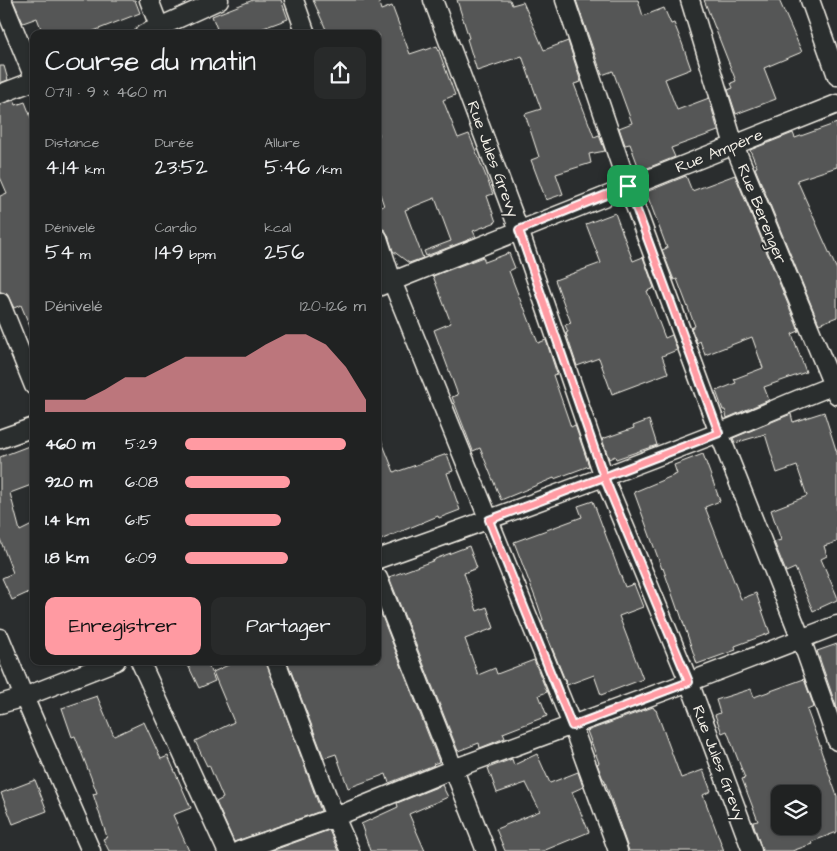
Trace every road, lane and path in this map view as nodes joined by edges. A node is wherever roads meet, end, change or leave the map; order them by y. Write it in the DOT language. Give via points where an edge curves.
graph roads {
  1 [pos="2,0"];
  2 [pos="149,0"];
  3 [pos="219,0"];
  4 [pos="294,0"];
  5 [pos="434,0"];
  6 [pos="565,0"];
  7 [pos="690,0"];
  8 [pos="810,0"];
  9 [pos="155,30"];
  10 [pos="159,30"];
  11 [pos="305,30"];
  12 [pos="30,70"];
  13 [pos="837,76"];
  14 [pos="30,82"];
  15 [pos="0,94"];
  16 [pos="837,104"];
  17 [pos="734,145"];
  18 [pos="628,186"];
  19 [pos="519,230"];
  20 [pos="381,258"];
  21 [pos="385,284"];
  22 [pos="0,302"];
  23 [pos="30,376"];
  24 [pos="836,388"];
  25 [pos="30,428"];
  26 [pos="719,433"];
  27 [pos="0,439"];
  28 [pos="604,477"];
  29 [pos="489,520"];
  30 [pos="381,559"];
  31 [pos="381,586"];
  32 [pos="837,625"];
  33 [pos="0,638"];
  34 [pos="801,639"];
  35 [pos="106,665"];
  36 [pos="142,665"];
  37 [pos="278,665"];
  38 [pos="689,682"];
  39 [pos="24,697"];
  40 [pos="0,704"];
  41 [pos="572,726"];
  42 [pos="837,741"];
  43 [pos="453,769"];
  44 [pos="335,817"];
  45 [pos="91,851"];
  46 [pos="227,851"];
  47 [pos="239,851"];
  48 [pos="350,851"];
  49 [pos="486,851"];
  50 [pos="618,851"];
  51 [pos="752,851"];
  1 -- 12 [label="street"];
  2 -- 9 [label="street"];
  3 -- 10 [label="street"];
  4 -- 11 [label="street"];
  5 -- 19 [label="street, Rue Jules Grevy"];
  6 -- 18 [label="street"];
  7 -- 17 [label="street, Rue Berenger"];
  8 -- 13 [label="street"];
  14 -- 15 [label="street"];
  16 -- 17 [label="street, Rue Ampère"];
  17 -- 18 [label="street, Rue Ampère"];
  17 -- 24 [label="street, Rue Berenger"];
  18 -- 19 [label="street, Rue Ampère"];
  18 -- 26 [label="street"];
  19 -- 21 [label="street, Rue Ampère"];
  19 -- 28 [label="street, Rue Jules Grevy"];
  20 -- 21 [label="street"];
  21 -- 29 [label="street"];
  22 -- 23 [label="street"];
  24 -- 26 [label="street"];
  25 -- 27 [label="street"];
  26 -- 28 [label="street"];
  26 -- 34 [label="street"];
  28 -- 29 [label="street"];
  28 -- 38 [label="street, Rue Jules Grevy"];
  29 -- 30 [label="street"];
  29 -- 41 [label="street"];
  31 -- 43 [label="street"];
  32 -- 34 [label="street"];
  33 -- 39 [label="street"];
  34 -- 38 [label="street"];
  34 -- 42 [label="street"];
  35 -- 39 [label="street"];
  36 -- 46 [label="street"];
  37 -- 44 [label="street"];
  38 -- 41 [label="street"];
  38 -- 51 [label="street, Rue Jules Grevy"];
  39 -- 40 [label="street"];
  39 -- 45 [label="street"];
  41 -- 43 [label="street"];
  41 -- 50 [label="street"];
  43 -- 44 [label="street"];
  43 -- 49 [label="street"];
  44 -- 47 [label="street"];
  44 -- 48 [label="street"];
}
